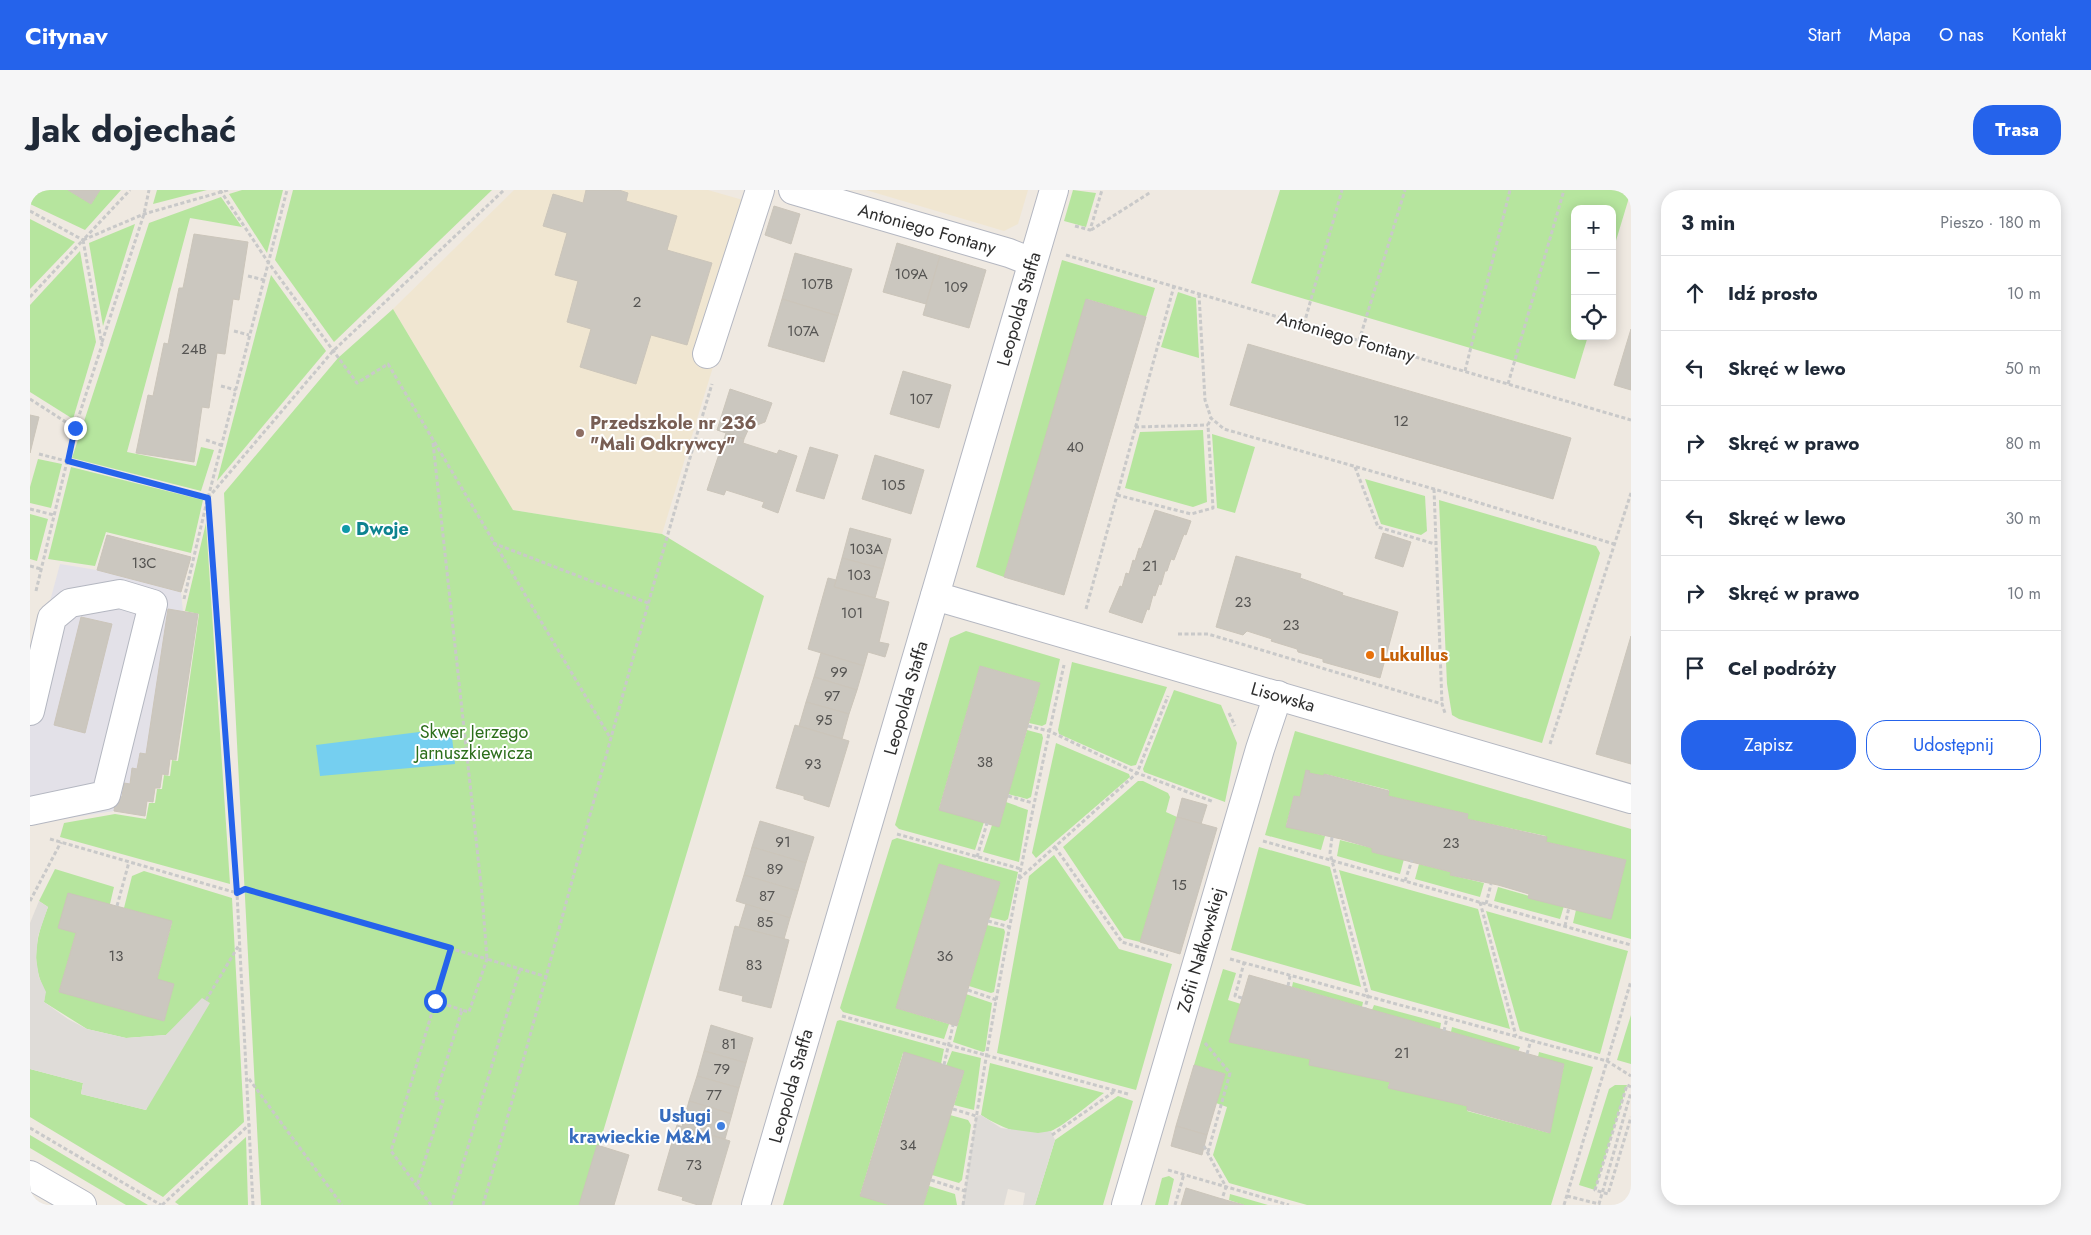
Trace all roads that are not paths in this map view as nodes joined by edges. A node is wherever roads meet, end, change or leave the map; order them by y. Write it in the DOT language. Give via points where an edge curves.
graph roads {
  1 [pos="760,190"];
  2 [pos="793,190"];
  3 [pos="1054,190"];
  4 [pos="1032,262"];
  5 [pos="711,365"];
  6 [pos="936,596"];
  7 [pos="1278,695"];
  8 [pos="30,711"];
  9 [pos="1631,799"];
  10 [pos="30,811"];
  11 [pos="30,1175"];
  12 [pos="82,1205"];
  13 [pos="756,1205"];
  14 [pos="1126,1205"];
  1 -- 5 [label="street"];
  2 -- 4 [label="street, Antoniego Fontany"];
  3 -- 4 [label="street, Leopolda Staffa"];
  4 -- 6 [label="street, Leopolda Staffa"];
  6 -- 7 [label="street, Lisowska"];
  6 -- 13 [label="street, Leopolda Staffa"];
  7 -- 9 [label="street, Lisowska"];
  7 -- 14 [label="street, Zofii Nałkowskiej"];
  8 -- 10 [label="street" via="52,618 70,603 120,594 153,604 106,795"];
  11 -- 12 [label="street"];
}
